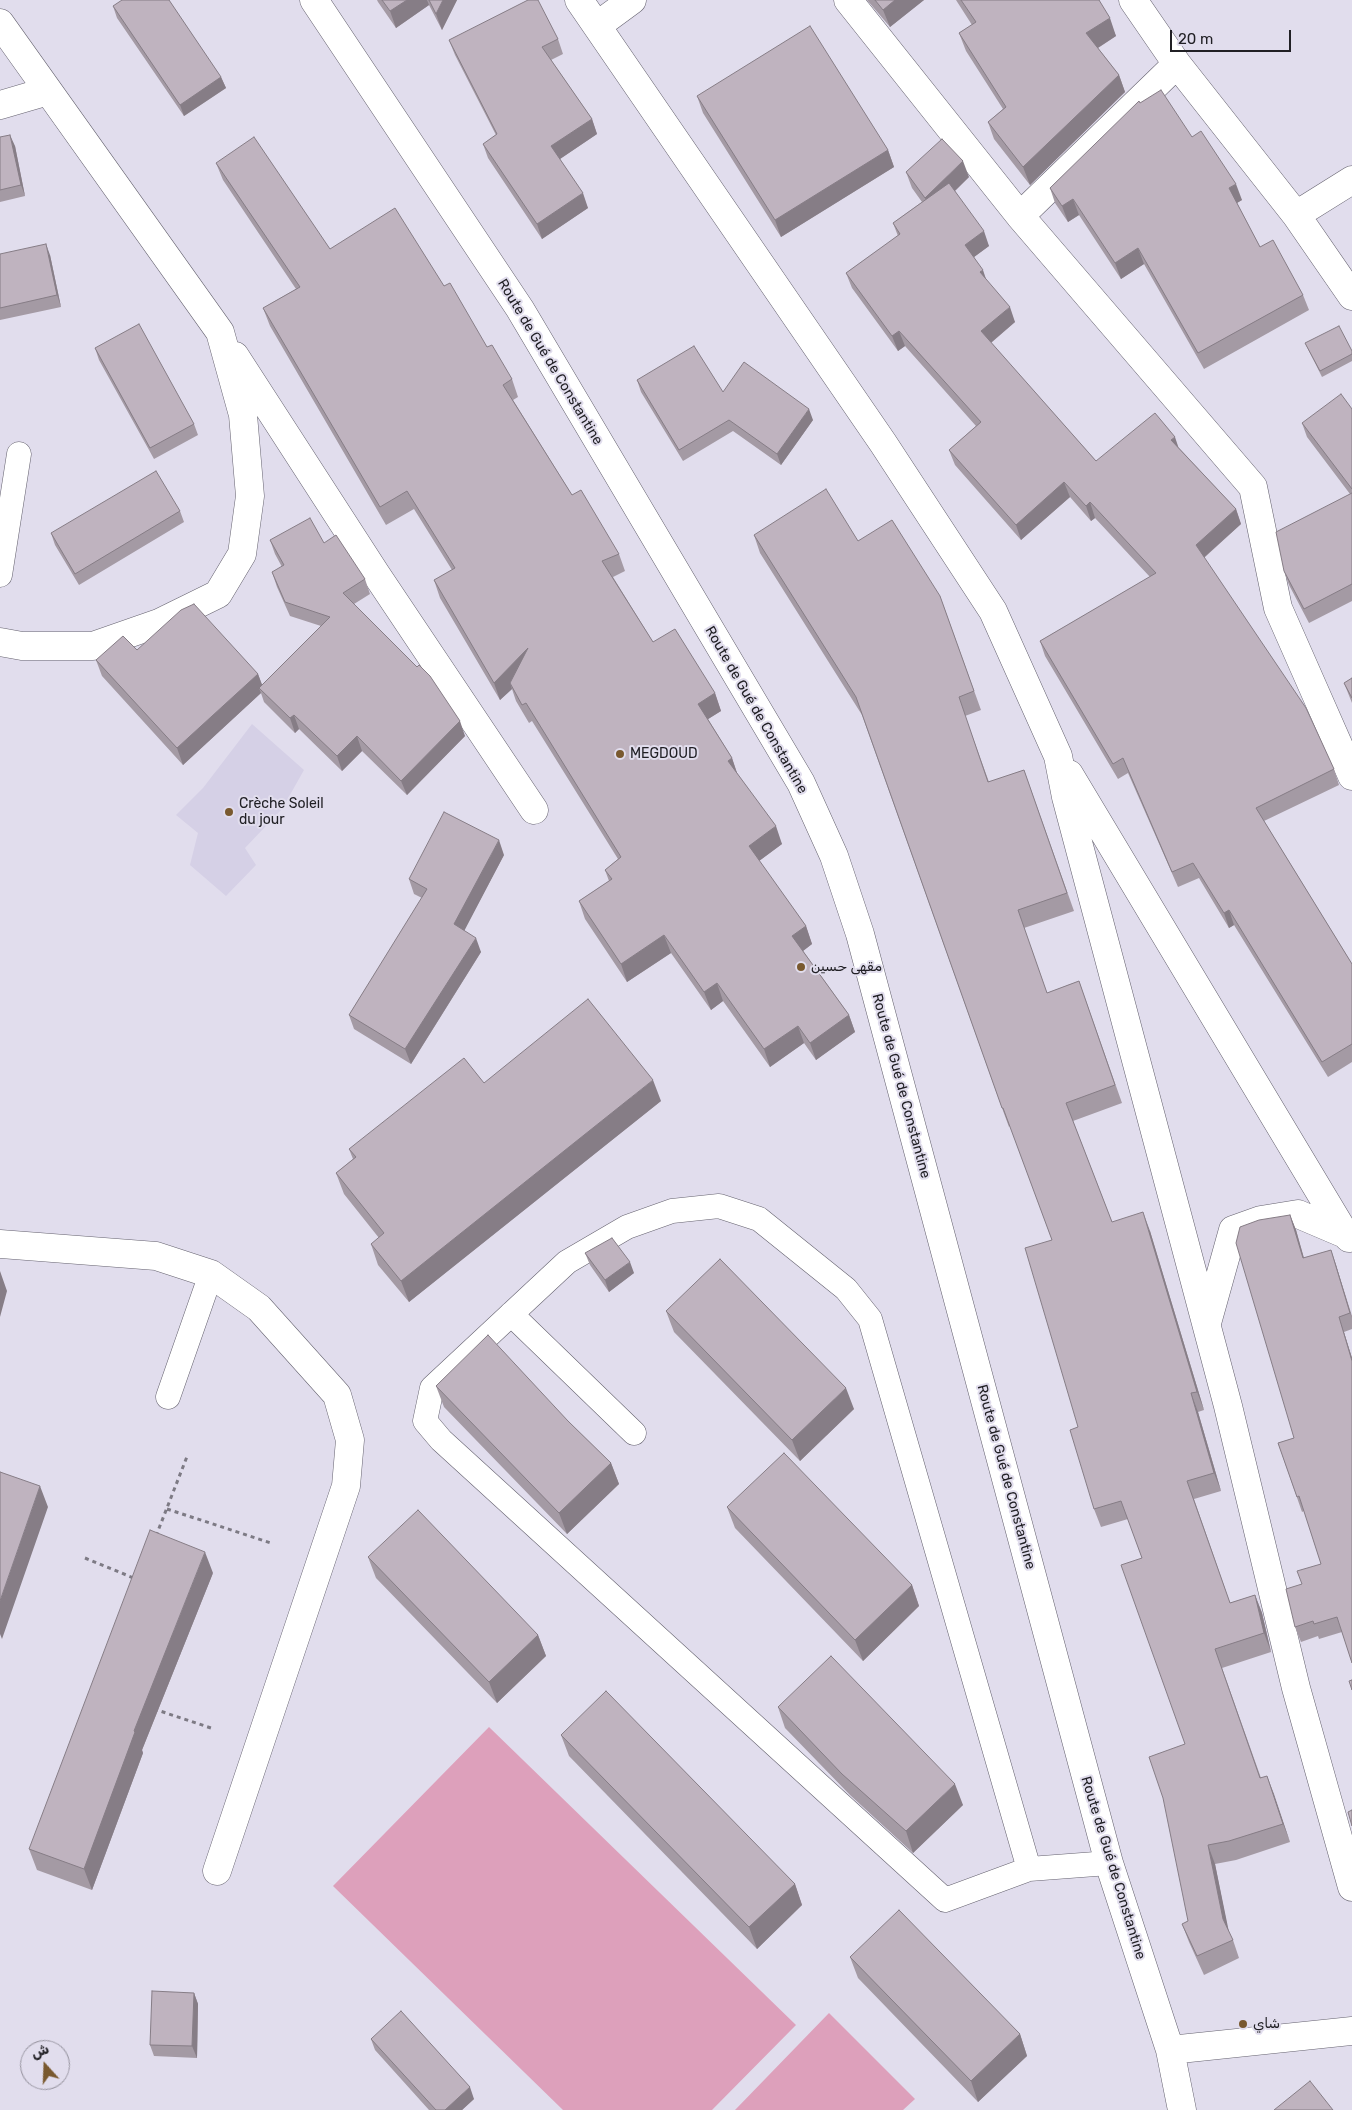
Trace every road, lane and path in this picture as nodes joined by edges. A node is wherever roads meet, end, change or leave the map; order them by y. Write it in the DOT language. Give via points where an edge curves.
graph roads {
  1 [pos="314,0"];
  2 [pos="579,0"];
  3 [pos="632,0"];
  4 [pos="848,0"];
  5 [pos="1133,0"];
  6 [pos="0,23"];
  7 [pos="598,25"];
  8 [pos="1177,64"];
  9 [pos="48,91"];
  10 [pos="0,105"];
  11 [pos="1352,180"];
  12 [pos="1296,215"];
  13 [pos="1020,216"];
  14 [pos="1352,296"];
  15 [pos="220,332"];
  16 [pos="19,454"];
  17 [pos="0,575"];
  18 [pos="0,642"];
  19 [pos="1058,756"];
  20 [pos="1352,776"];
  21 [pos="534,810"];
  22 [pos="1349,1237"];
  23 [pos="0,1244"];
  24 [pos="210,1274"];
  25 [pos="512,1314"];
  26 [pos="1207,1325"];
  27 [pos="168,1397"];
  28 [pos="634,1433"];
  29 [pos="188,1454"];
  30 [pos="166,1510"];
  31 [pos="271,1543"];
  32 [pos="153,1545"];
  33 [pos="85,1558"];
  34 [pos="139,1580"];
  35 [pos="148,1707"];
  36 [pos="211,1728"];
  37 [pos="1109,1863"];
  38 [pos="1030,1869"];
  39 [pos="217,1871"];
  40 [pos="1352,1887"];
  41 [pos="1352,2031"];
  42 [pos="1170,2050"];
  43 [pos="1182,2110"];
  1 -- 37 [label="street, Route de Gué de Constantine" via="520,309 801,784 834,856 860,934"];
  2 -- 7 [label="street"];
  3 -- 7 [label="street"];
  4 -- 13 [label="street"];
  5 -- 8 [label="street"];
  6 -- 9 [label="street"];
  7 -- 19 [label="street" via="883,443 993,611"];
  8 -- 12 [label="street"];
  8 -- 13 [label="street"];
  9 -- 10 [label="street"];
  9 -- 15 [label="street"];
  11 -- 12 [label="street"];
  12 -- 14 [label="street"];
  13 -- 20 [label="street" via="1253,487 1278,608"];
  15 -- 18 [label="street" via="243,415 250,496 242,554 218,594 158,623 94,646 22,646"];
  15 -- 21 [label="street"];
  16 -- 17 [label="lane"];
  19 -- 22 [label="street"];
  19 -- 26 [label="street" via="1066,797"];
  22 -- 26 [label="street" via="1298,1214 1261,1220 1233,1230"];
  23 -- 24 [label="street" via="156,1256"];
  24 -- 27 [label="lane"];
  24 -- 39 [label="street" via="259,1308 337,1395 350,1440 346,1486"];
  25 -- 28 [label="lane"];
  25 -- 38 [label="lane" via="432,1388 425,1421 441,1440 945,1900"];
  25 -- 38 [label="lane" via="567,1262 627,1227 672,1211 718,1206 759,1219 846,1289 870,1319"];
  26 -- 40 [label="street" via="1296,1688"];
  29 -- 30 [label="path"];
  30 -- 31 [label="path"];
  30 -- 32 [label="path"];
  33 -- 34 [label="path"];
  35 -- 36 [label="path"];
  37 -- 38 [label="lane"];
  37 -- 42 [label="street, Route de Gué de Constantine"];
  41 -- 42 [label="street"];
  42 -- 43 [label="street, Route de Gué de Constantine"];
}
